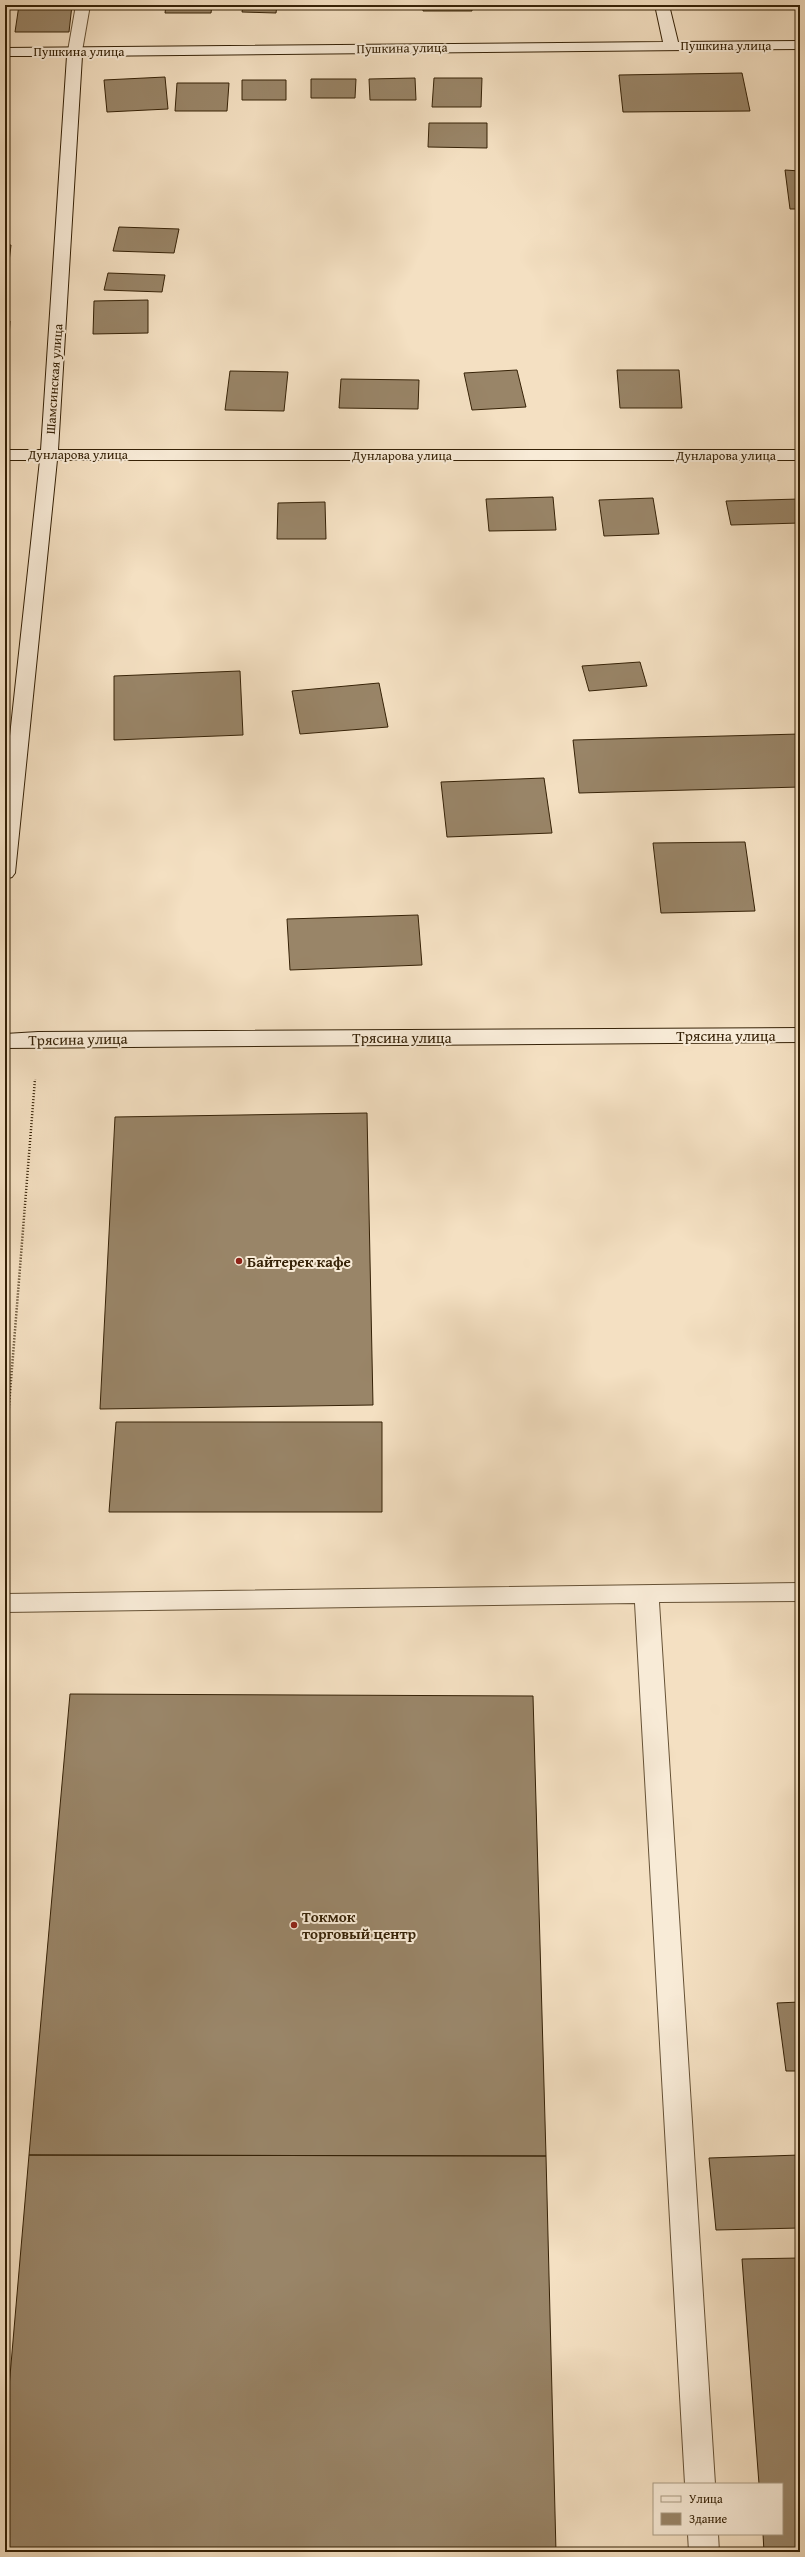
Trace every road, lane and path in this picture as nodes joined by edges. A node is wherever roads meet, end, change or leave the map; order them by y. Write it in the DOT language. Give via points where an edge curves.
graph roads {
  1 [pos="84,5"];
  2 [pos="662,5"];
  3 [pos="671,45"];
  4 [pos="800,45"];
  5 [pos="76,51"];
  6 [pos="5,52"];
  7 [pos="49,454"];
  8 [pos="5,455"];
  9 [pos="800,455"];
  10 [pos="5,873"];
  11 [pos="800,1035"];
  12 [pos="38,1039"];
  13 [pos="5,1041"];
  14 [pos="5,1456"];
  15 [pos="800,1592"];
  16 [pos="646,1593"];
  17 [pos="5,1603"];
  18 [pos="700,2483"];
  19 [pos="703,2535"];
  20 [pos="704,2552"];
  1 -- 5 [label="street, Шамсинская улица"];
  2 -- 3 [label="street"];
  3 -- 4 [label="street, Пушкина улица"];
  3 -- 5 [label="street, Пушкина улица"];
  5 -- 6 [label="street, Пушкина улица"];
  5 -- 7 [label="street, Шамсинская улица"];
  7 -- 8 [label="street, Дунларова улица"];
  7 -- 9 [label="street, Дунларова улица"];
  7 -- 10 [label="street, Шамсинская улица"];
  11 -- 12 [label="street, Трясина улица"];
  12 -- 13 [label="street, Трясина улица"];
  12 -- 14 [label="path"];
  15 -- 16 [label="street"];
  16 -- 17 [label="street"];
  16 -- 18 [label="street"];
  19 -- 20 [label="street"];
}
